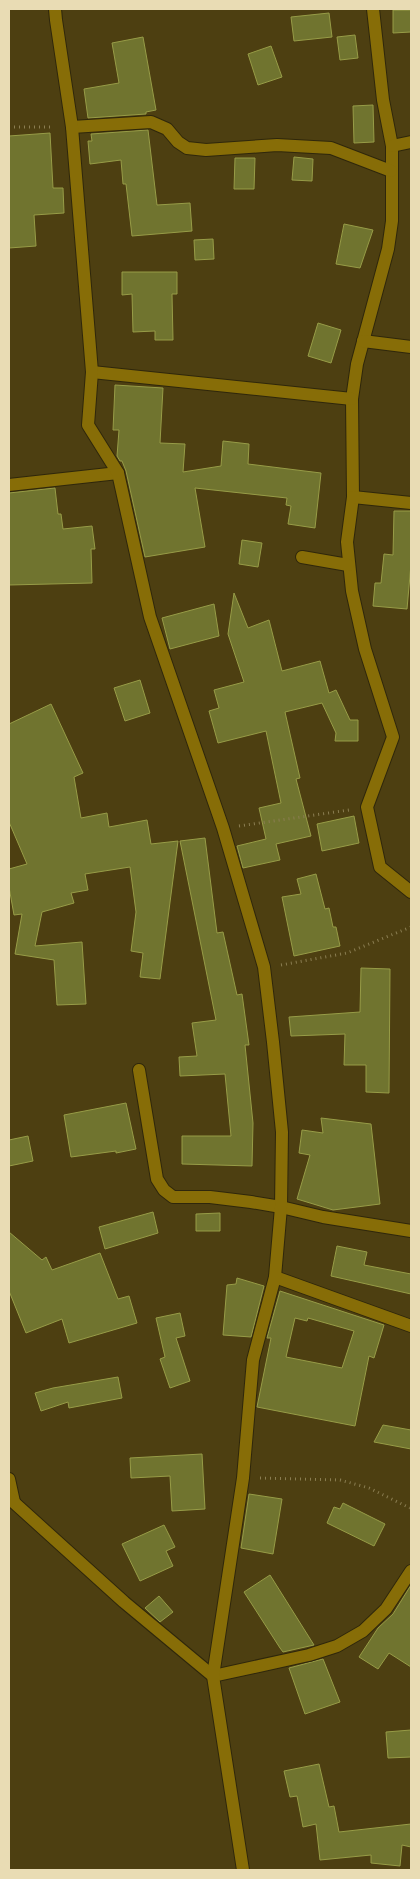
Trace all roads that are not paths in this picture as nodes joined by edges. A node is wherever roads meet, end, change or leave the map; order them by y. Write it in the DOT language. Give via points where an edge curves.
graph roads {
  1 [pos="55,9"];
  2 [pos="373,9"];
  3 [pos="72,127"];
  4 [pos="411,142"];
  5 [pos="392,146"];
  6 [pos="391,171"];
  7 [pos="363,341"];
  8 [pos="411,347"];
  9 [pos="92,372"];
  10 [pos="352,399"];
  11 [pos="118,473"];
  12 [pos="9,485"];
  13 [pos="354,497"];
  14 [pos="411,503"];
  15 [pos="302,556"];
  16 [pos="348,565"];
  17 [pos="411,892"];
  18 [pos="139,1070"];
  19 [pos="281,1207"];
  20 [pos="411,1231"];
  21 [pos="275,1277"];
  22 [pos="411,1326"];
  23 [pos="9,1479"];
  24 [pos="12,1500"];
  25 [pos="411,1571"];
  26 [pos="213,1676"];
  27 [pos="243,1870"];
  1 -- 3 [label="street"];
  2 -- 5 [label="street" via="383,100"];
  3 -- 6 [label="street" via="151,122 167,129 187,148 206,150 277,145 331,148"];
  3 -- 9 [label="street"];
  4 -- 5 [label="street"];
  5 -- 6 [label="street"];
  6 -- 7 [label="street" via="392,221 388,249"];
  7 -- 8 [label="street"];
  7 -- 10 [label="street"];
  9 -- 10 [label="street"];
  9 -- 11 [label="street" via="88,425"];
  10 -- 13 [label="street"];
  11 -- 12 [label="street"];
  11 -- 19 [label="street" via="150,617 223,828 264,967 282,1132"];
  13 -- 14 [label="street"];
  13 -- 16 [label="street" via="347,542"];
  15 -- 16 [label="street"];
  16 -- 17 [label="street" via="365,649 393,737 367,807 380,867"];
  18 -- 19 [label="street" via="158,1179 164,1190 181,1198 210,1197"];
  19 -- 20 [label="street"];
  19 -- 21 [label="street"];
  21 -- 22 [label="street"];
  21 -- 26 [label="street" via="253,1360 243,1478"];
  23 -- 24 [label="street"];
  24 -- 26 [label="street" via="124,1602"];
  25 -- 26 [label="street" via="386,1609 364,1631 309,1655"];
  26 -- 27 [label="street"];
}
